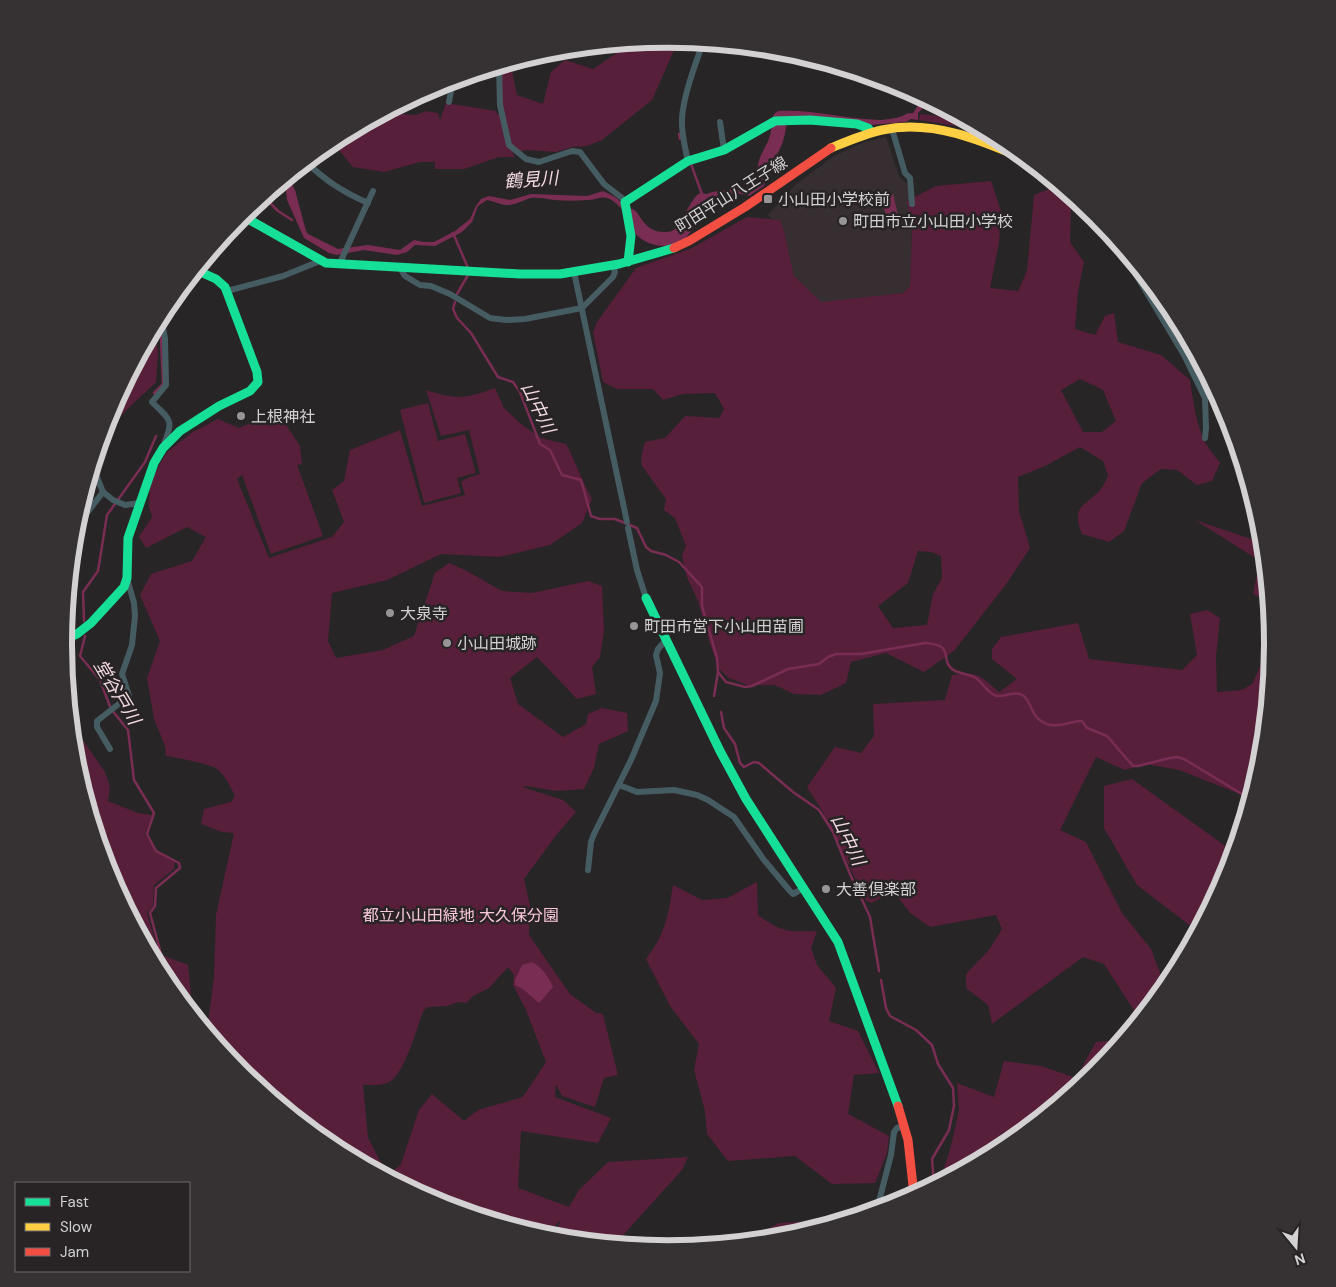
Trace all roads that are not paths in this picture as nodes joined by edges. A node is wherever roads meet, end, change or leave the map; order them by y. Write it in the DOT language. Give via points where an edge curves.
graph roads {
  1 [pos="701,49"];
  2 [pos="499,72"];
  3 [pos="451,89"];
  4 [pos="449,102"];
  5 [pos="720,122"];
  6 [pos="892,129"];
  7 [pos="871,132"];
  8 [pos="986,140"];
  9 [pos="724,150"];
  10 [pos="688,161"];
  11 [pos="311,167"];
  12 [pos="373,190"];
  13 [pos="626,201"];
  14 [pos="368,203"];
  15 [pos="912,204"];
  16 [pos="249,220"];
  17 [pos="320,261"];
  18 [pos="628,262"];
  19 [pos="339,265"];
  20 [pos="613,266"];
  21 [pos="400,268"];
  22 [pos="574,272"];
  23 [pos="202,273"];
  24 [pos="1138,277"];
  25 [pos="226,291"];
  26 [pos="582,308"];
  27 [pos="163,327"];
  28 [pos="1205,438"];
  29 [pos="163,448"];
  30 [pos="96,476"];
  31 [pos="103,492"];
  32 [pos="140,503"];
  33 [pos="86,513"];
  34 [pos="127,578"];
  35 [pos="646,598"];
  36 [pos="72,636"];
  37 [pos="666,640"];
  38 [pos="110,749"];
  39 [pos="619,785"];
  40 [pos="588,870"];
  41 [pos="804,888"];
  42 [pos="905,1126"];
  43 [pos="913,1186"];
  44 [pos="878,1201"];
  1 -- 10 [label="street" via="682,117"];
  2 -- 13 [label="street" via="500,105 509,145 526,159 539,162 572,151 580,152 604,184"];
  3 -- 4 [label="street"];
  5 -- 9 [label="street"];
  6 -- 7 [label="street, 町田平山八王子線"];
  6 -- 8 [label="street, 町田平山八王子線" via="915,126 942,128"];
  6 -- 15 [label="street" via="910,178"];
  7 -- 9 [label="street" via="856,124 781,120"];
  7 -- 18 [label="street, 町田平山八王子線" via="829,149 689,241 668,251"];
  9 -- 10 [label="street"];
  10 -- 13 [label="street"];
  11 -- 14 [label="street" via="341,191"];
  12 -- 14 [label="street"];
  13 -- 18 [label="street" via="626,218 632,236"];
  14 -- 19 [label="street"];
  16 -- 17 [label="street, 町田平山八王子線"];
  17 -- 19 [label="street, 町田平山八王子線"];
  17 -- 25 [label="street" via="283,276"];
  18 -- 20 [label="street, 町田平山八王子線"];
  19 -- 21 [label="street, 町田平山八王子線"];
  20 -- 22 [label="street, 町田平山八王子線"];
  20 -- 26 [label="street" via="615,272 612,277"];
  21 -- 22 [label="street, 町田平山八王子線" via="541,275"];
  21 -- 26 [label="street" via="404,276 420,285 450,294 498,320 525,320"];
  22 -- 26 [label="street"];
  23 -- 25 [label="street" via="223,284"];
  24 -- 28 [label="street" via="1184,355 1205,398"];
  25 -- 29 [label="street" via="258,382 250,391 180,431"];
  26 -- 35 [label="street" via="637,570"];
  27 -- 29 [label="street" via="166,386 152,402 169,419 171,426"];
  29 -- 32 [label="street" via="154,463"];
  30 -- 31 [label="street"];
  31 -- 32 [label="street" via="122,505"];
  31 -- 33 [label="street"];
  32 -- 34 [label="street" via="128,538"];
  34 -- 36 [label="street" via="124,586 91,623"];
  34 -- 38 [label="street" via="135,616 132,645 122,674 129,696 97,721 97,727"];
  35 -- 37 [label="street"];
  37 -- 39 [label="street" via="656,655 660,673 656,701"];
  37 -- 41 [label="street" via="746,799"];
  39 -- 40 [label="street" via="591,842"];
  39 -- 41 [label="street" via="637,792 674,790 697,794 708,800 734,817 790,891 794,894"];
  41 -- 42 [label="street" via="844,956"];
  42 -- 43 [label="street"];
  42 -- 44 [label="street" via="894,1132"];
}
